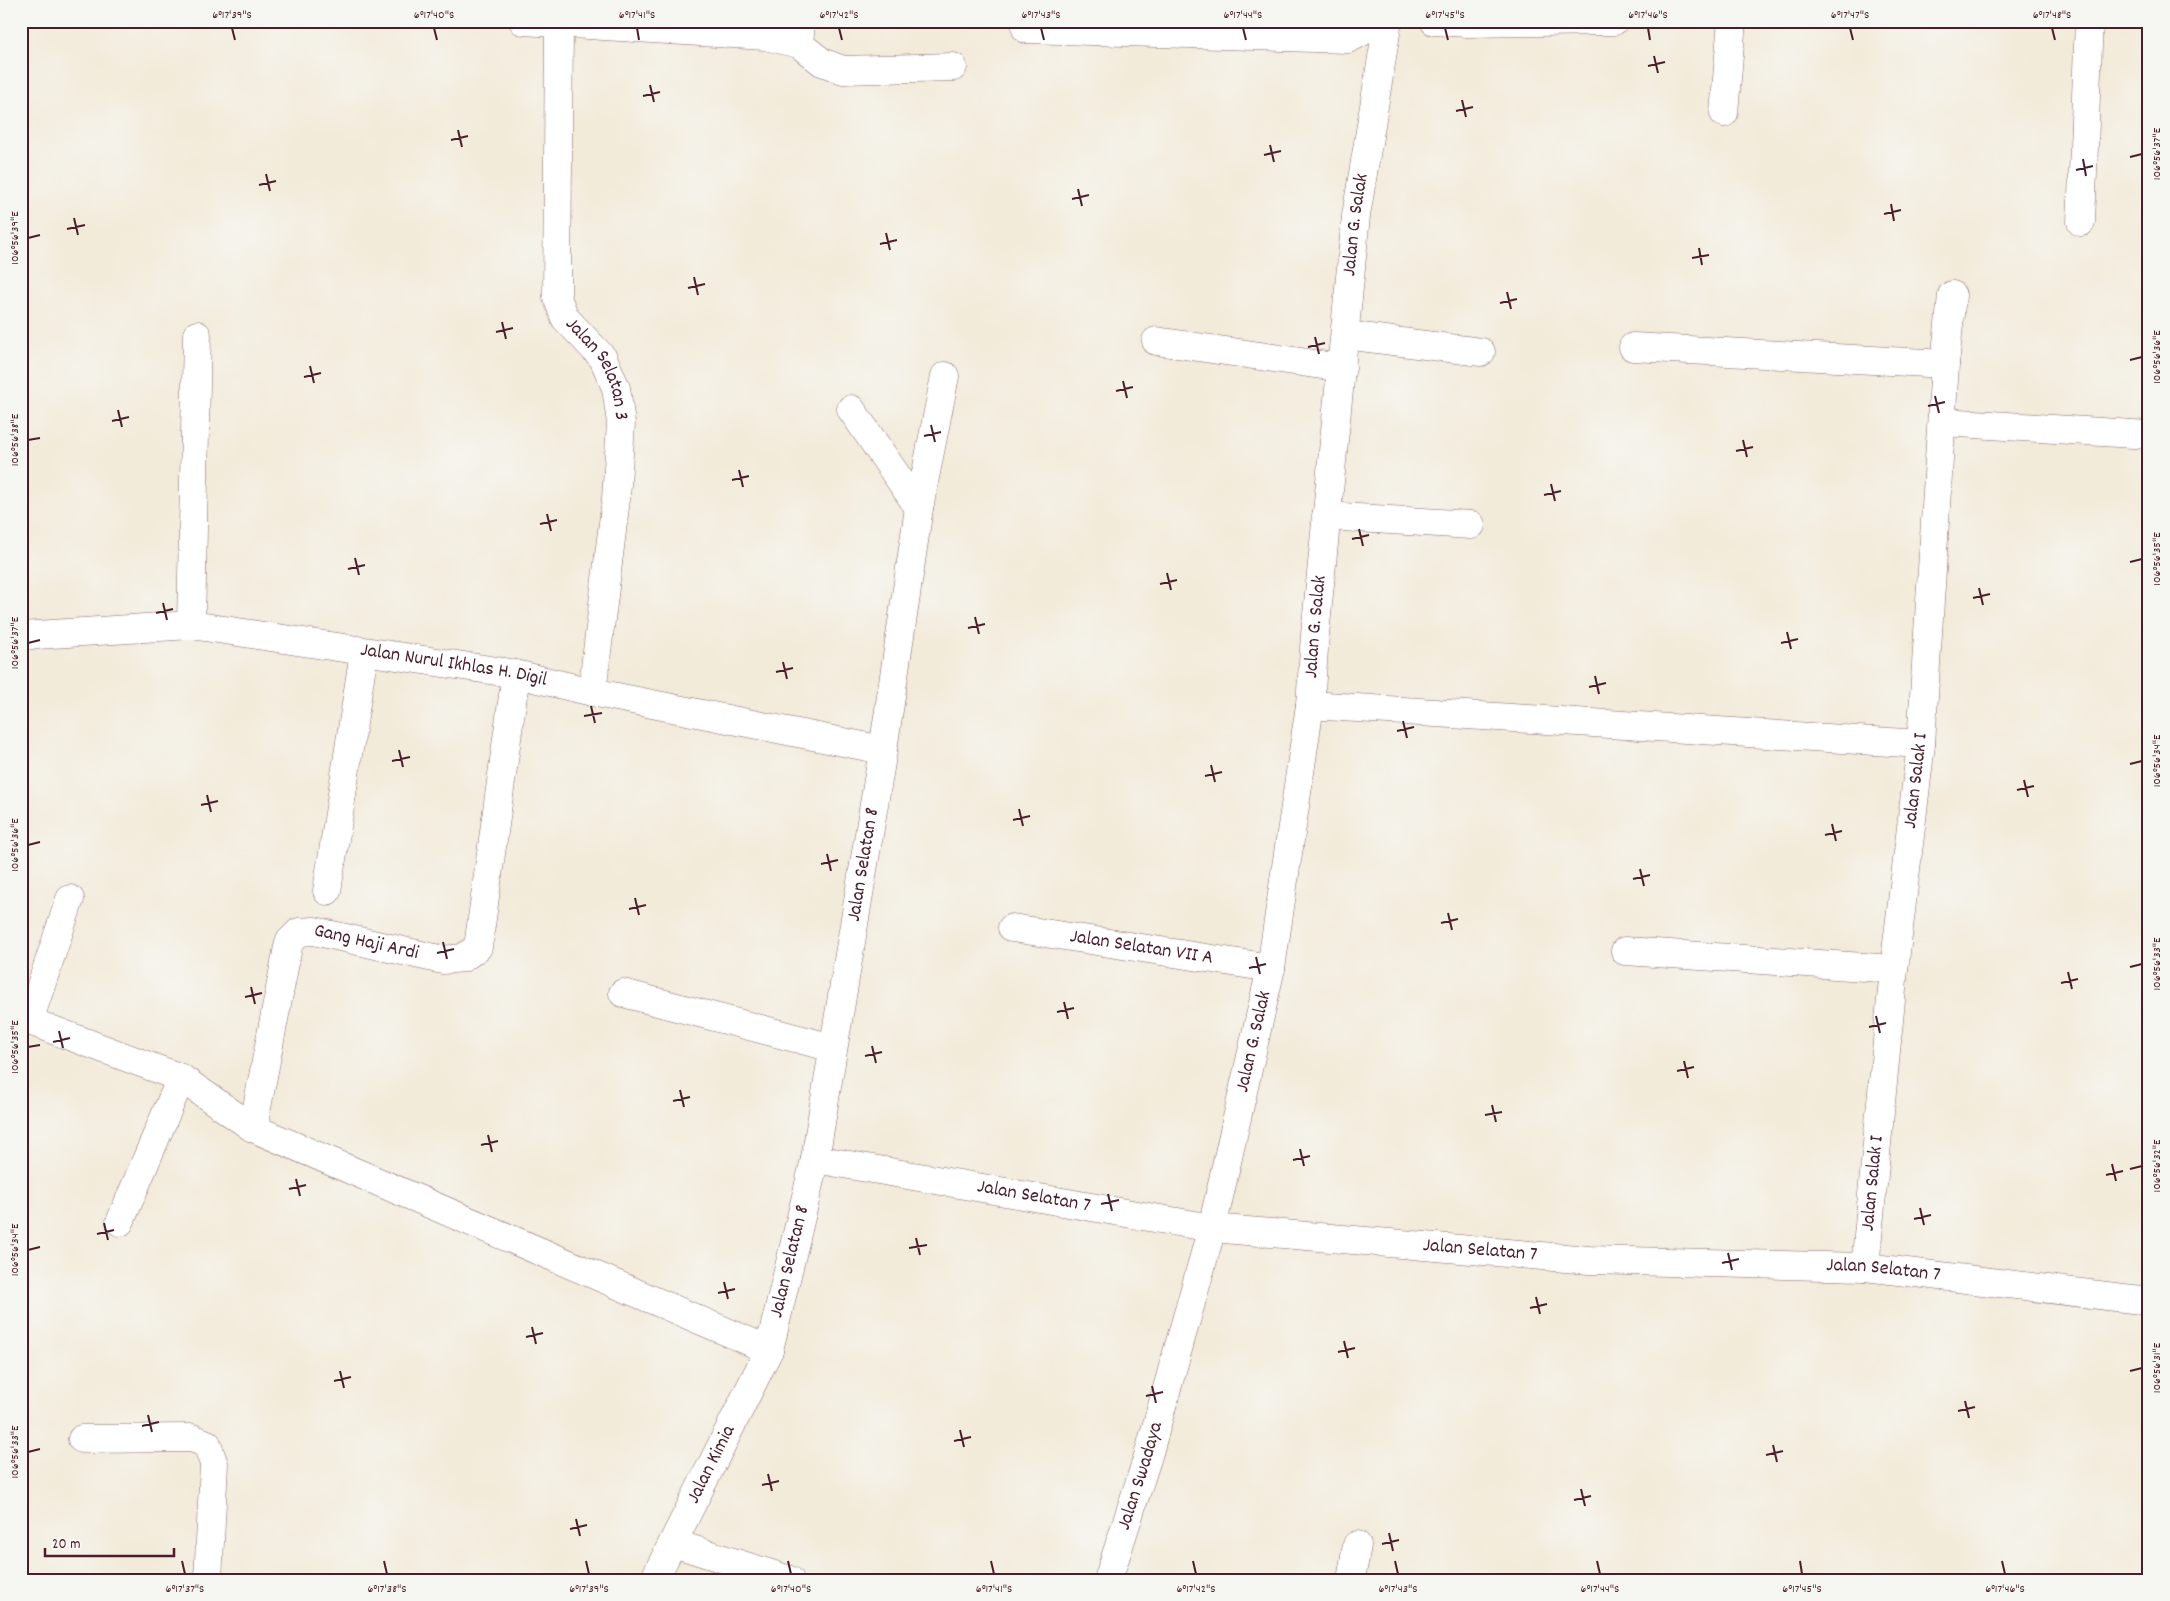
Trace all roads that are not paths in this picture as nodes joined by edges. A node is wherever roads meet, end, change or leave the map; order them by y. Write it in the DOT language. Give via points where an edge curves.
graph roads {
  1 [pos="523,21"];
  2 [pos="1383,21"];
  3 [pos="1388,21"];
  4 [pos="1434,21"];
  5 [pos="1614,21"];
  6 [pos="1732,21"];
  7 [pos="2088,21"];
  8 [pos="559,23"];
  9 [pos="1026,29"];
  10 [pos="800,32"];
  11 [pos="954,67"];
  12 [pos="1724,113"];
  13 [pos="2081,222"];
  14 [pos="1952,295"];
  15 [pos="197,335"];
  16 [pos="1345,335"];
  17 [pos="1156,341"];
  18 [pos="1633,347"];
  19 [pos="1481,352"];
  20 [pos="1945,364"];
  21 [pos="1342,368"];
  22 [pos="945,376"];
  23 [pos="851,409"];
  24 [pos="1942,422"];
  25 [pos="2149,435"];
  26 [pos="919,508"];
  27 [pos="1326,516"];
  28 [pos="1471,525"];
  29 [pos="191,625"];
  30 [pos="21,636"];
  31 [pos="364,652"];
  32 [pos="516,674"];
  33 [pos="592,692"];
  34 [pos="1310,705"];
  35 [pos="1921,744"];
  36 [pos="882,750"];
  37 [pos="327,890"];
  38 [pos="70,899"];
  39 [pos="1012,928"];
  40 [pos="1625,951"];
  41 [pos="1271,968"];
  42 [pos="1894,969"];
  43 [pos="623,993"];
  44 [pos="25,1019"];
  45 [pos="833,1048"];
  46 [pos="181,1078"];
  47 [pos="253,1128"];
  48 [pos="816,1159"];
  49 [pos="120,1222"];
  50 [pos="1212,1228"];
  51 [pos="1865,1267"];
  52 [pos="2149,1301"];
  53 [pos="769,1350"];
  54 [pos="82,1439"];
  55 [pos="672,1543"];
  56 [pos="1357,1545"];
  57 [pos="208,1580"];
  58 [pos="654,1580"];
  59 [pos="790,1580"];
  60 [pos="1108,1580"];
  61 [pos="1351,1580"];
  1 -- 8 [label="street"];
  2 -- 9 [label="street" via="1348,39"];
  3 -- 16 [label="street, Jalan G. Salak" via="1356,216"];
  4 -- 5 [label="street"];
  6 -- 12 [label="street"];
  7 -- 13 [label="street"];
  8 -- 10 [label="street" via="765,36"];
  8 -- 33 [label="street, Jalan Selatan 3" via="557,297 565,318 604,358 616,388 621,423 616,499"];
  10 -- 11 [label="street" via="822,62 843,70"];
  14 -- 20 [label="street, Jalan Salak I"];
  15 -- 29 [label="street"];
  16 -- 19 [label="street"];
  16 -- 21 [label="street, Jalan G. Salak"];
  17 -- 21 [label="street"];
  18 -- 20 [label="street"];
  20 -- 24 [label="street, Jalan Salak I"];
  21 -- 27 [label="street, Jalan G. Salak"];
  22 -- 26 [label="street, Jalan Selatan 8"];
  23 -- 26 [label="street"];
  24 -- 25 [label="street"];
  24 -- 35 [label="street, Jalan Salak I"];
  26 -- 36 [label="street, Jalan Selatan 8"];
  27 -- 28 [label="street"];
  27 -- 34 [label="street, Jalan G. Salak"];
  29 -- 30 [label="street, Jalan Nurul Ikhlas H. Digil"];
  29 -- 31 [label="street, Jalan Nurul Ikhlas H. Digil"];
  31 -- 32 [label="street, Jalan Nurul Ikhlas H. Digil"];
  31 -- 37 [label="street"];
  32 -- 33 [label="street, Jalan Nurul Ikhlas H. Digil"];
  32 -- 47 [label="street, Gang Haji Ardi" via="478,947 463,958 443,960 314,931 299,932 289,942"];
  33 -- 36 [label="street, Jalan Nurul Ikhlas H. Digil"];
  34 -- 35 [label="street"];
  34 -- 41 [label="street, Jalan G. Salak"];
  35 -- 42 [label="street, Jalan Salak I"];
  36 -- 45 [label="street, Jalan Selatan 8"];
  38 -- 44 [label="street"];
  39 -- 41 [label="street, Jalan Selatan VII A"];
  40 -- 42 [label="street"];
  41 -- 50 [label="street, Jalan G. Salak"];
  42 -- 51 [label="street, Jalan Salak I"];
  43 -- 45 [label="street"];
  44 -- 46 [label="street"];
  45 -- 48 [label="street, Jalan Selatan 8"];
  46 -- 47 [label="street"];
  46 -- 49 [label="street"];
  47 -- 53 [label="street"];
  48 -- 50 [label="street, Jalan Selatan 7"];
  48 -- 53 [label="street, Jalan Selatan 8"];
  50 -- 51 [label="street, Jalan Selatan 7" via="1588,1260"];
  50 -- 60 [label="street, Jalan Swadaya" via="1148,1456"];
  51 -- 52 [label="street, Jalan Selatan 7"];
  53 -- 55 [label="street, Jalan Kimia"];
  54 -- 57 [label="street" via="192,1438 207,1444 214,1464"];
  55 -- 58 [label="street, Jalan Kimia"];
  55 -- 59 [label="street"];
  56 -- 61 [label="street"];
}
